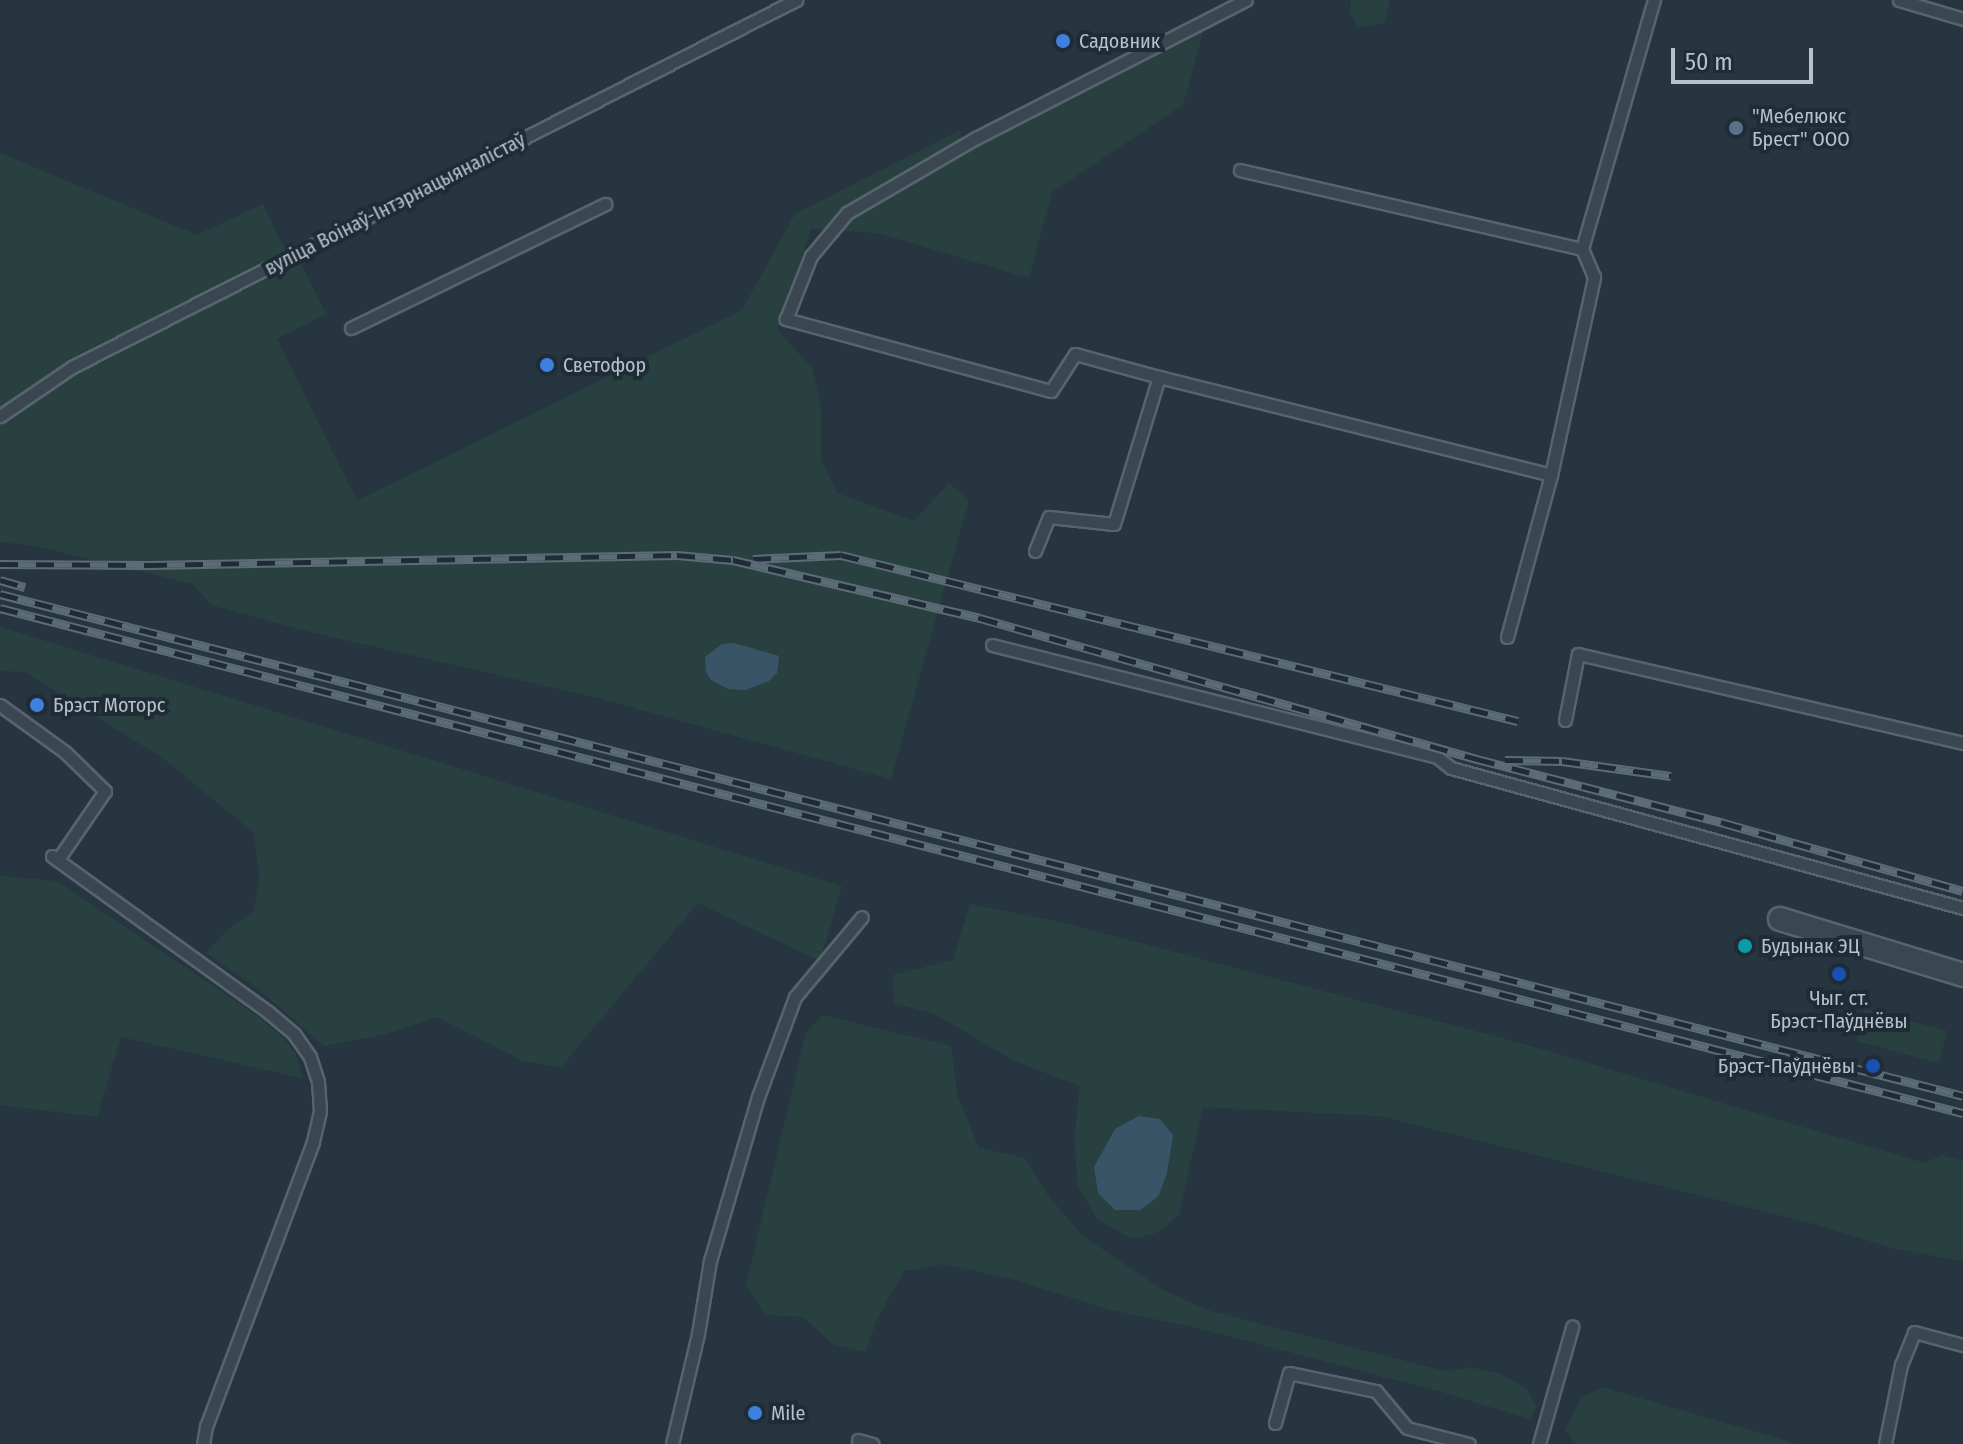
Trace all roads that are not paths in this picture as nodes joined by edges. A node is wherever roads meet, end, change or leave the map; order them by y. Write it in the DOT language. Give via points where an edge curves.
graph roads {
  1 [pos="796,0"];
  2 [pos="1246,0"];
  3 [pos="1654,0"];
  4 [pos="1899,0"];
  5 [pos="1963,19"];
  6 [pos="1240,170"];
  7 [pos="605,204"];
  8 [pos="1582,249"];
  9 [pos="351,328"];
  10 [pos="1159,377"];
  11 [pos="0,416"];
  12 [pos="1551,475"];
  13 [pos="1035,551"];
  14 [pos="1507,637"];
  15 [pos="992,645"];
  16 [pos="0,705"];
  17 [pos="1565,720"];
  18 [pos="1963,743"];
  19 [pos="1963,908"];
  20 [pos="862,917"];
  21 [pos="1780,919"];
  22 [pos="1963,975"];
  23 [pos="1572,1327"];
  24 [pos="1963,1345"];
  25 [pos="1275,1423"];
  26 [pos="858,1440"];
  27 [pos="203,1444"];
  28 [pos="672,1444"];
  29 [pos="872,1444"];
  30 [pos="1469,1444"];
  31 [pos="1539,1444"];
  32 [pos="1885,1444"];
  1 -- 11 [label="lane, вуліца Воінаў-Інтэрнацыяналістаў" via="72,367"];
  2 -- 10 [label="lane" via="976,138 847,213 811,256 786,319 1051,391 1075,354"];
  3 -- 8 [label="lane"];
  4 -- 5 [label="lane"];
  6 -- 8 [label="lane"];
  7 -- 9 [label="lane"];
  8 -- 12 [label="lane" via="1594,277"];
  10 -- 12 [label="lane"];
  10 -- 13 [label="lane" via="1114,524 1049,517"];
  12 -- 14 [label="lane"];
  15 -- 19 [label="lane" via="1437,757 1451,768"];
  16 -- 27 [label="lane" via="65,752 105,791 56,857 294,1034 310,1057 318,1082 320,1111 313,1142"];
  17 -- 18 [label="lane" via="1578,654"];
  20 -- 28 [label="lane" via="795,997 758,1097 710,1261"];
  21 -- 22 [label="street"];
  23 -- 31 [label="lane"];
  24 -- 32 [label="lane" via="1914,1332 1901,1365"];
  25 -- 30 [label="lane" via="1289,1373 1376,1391 1407,1428"];
  26 -- 29 [label="lane"];
}
